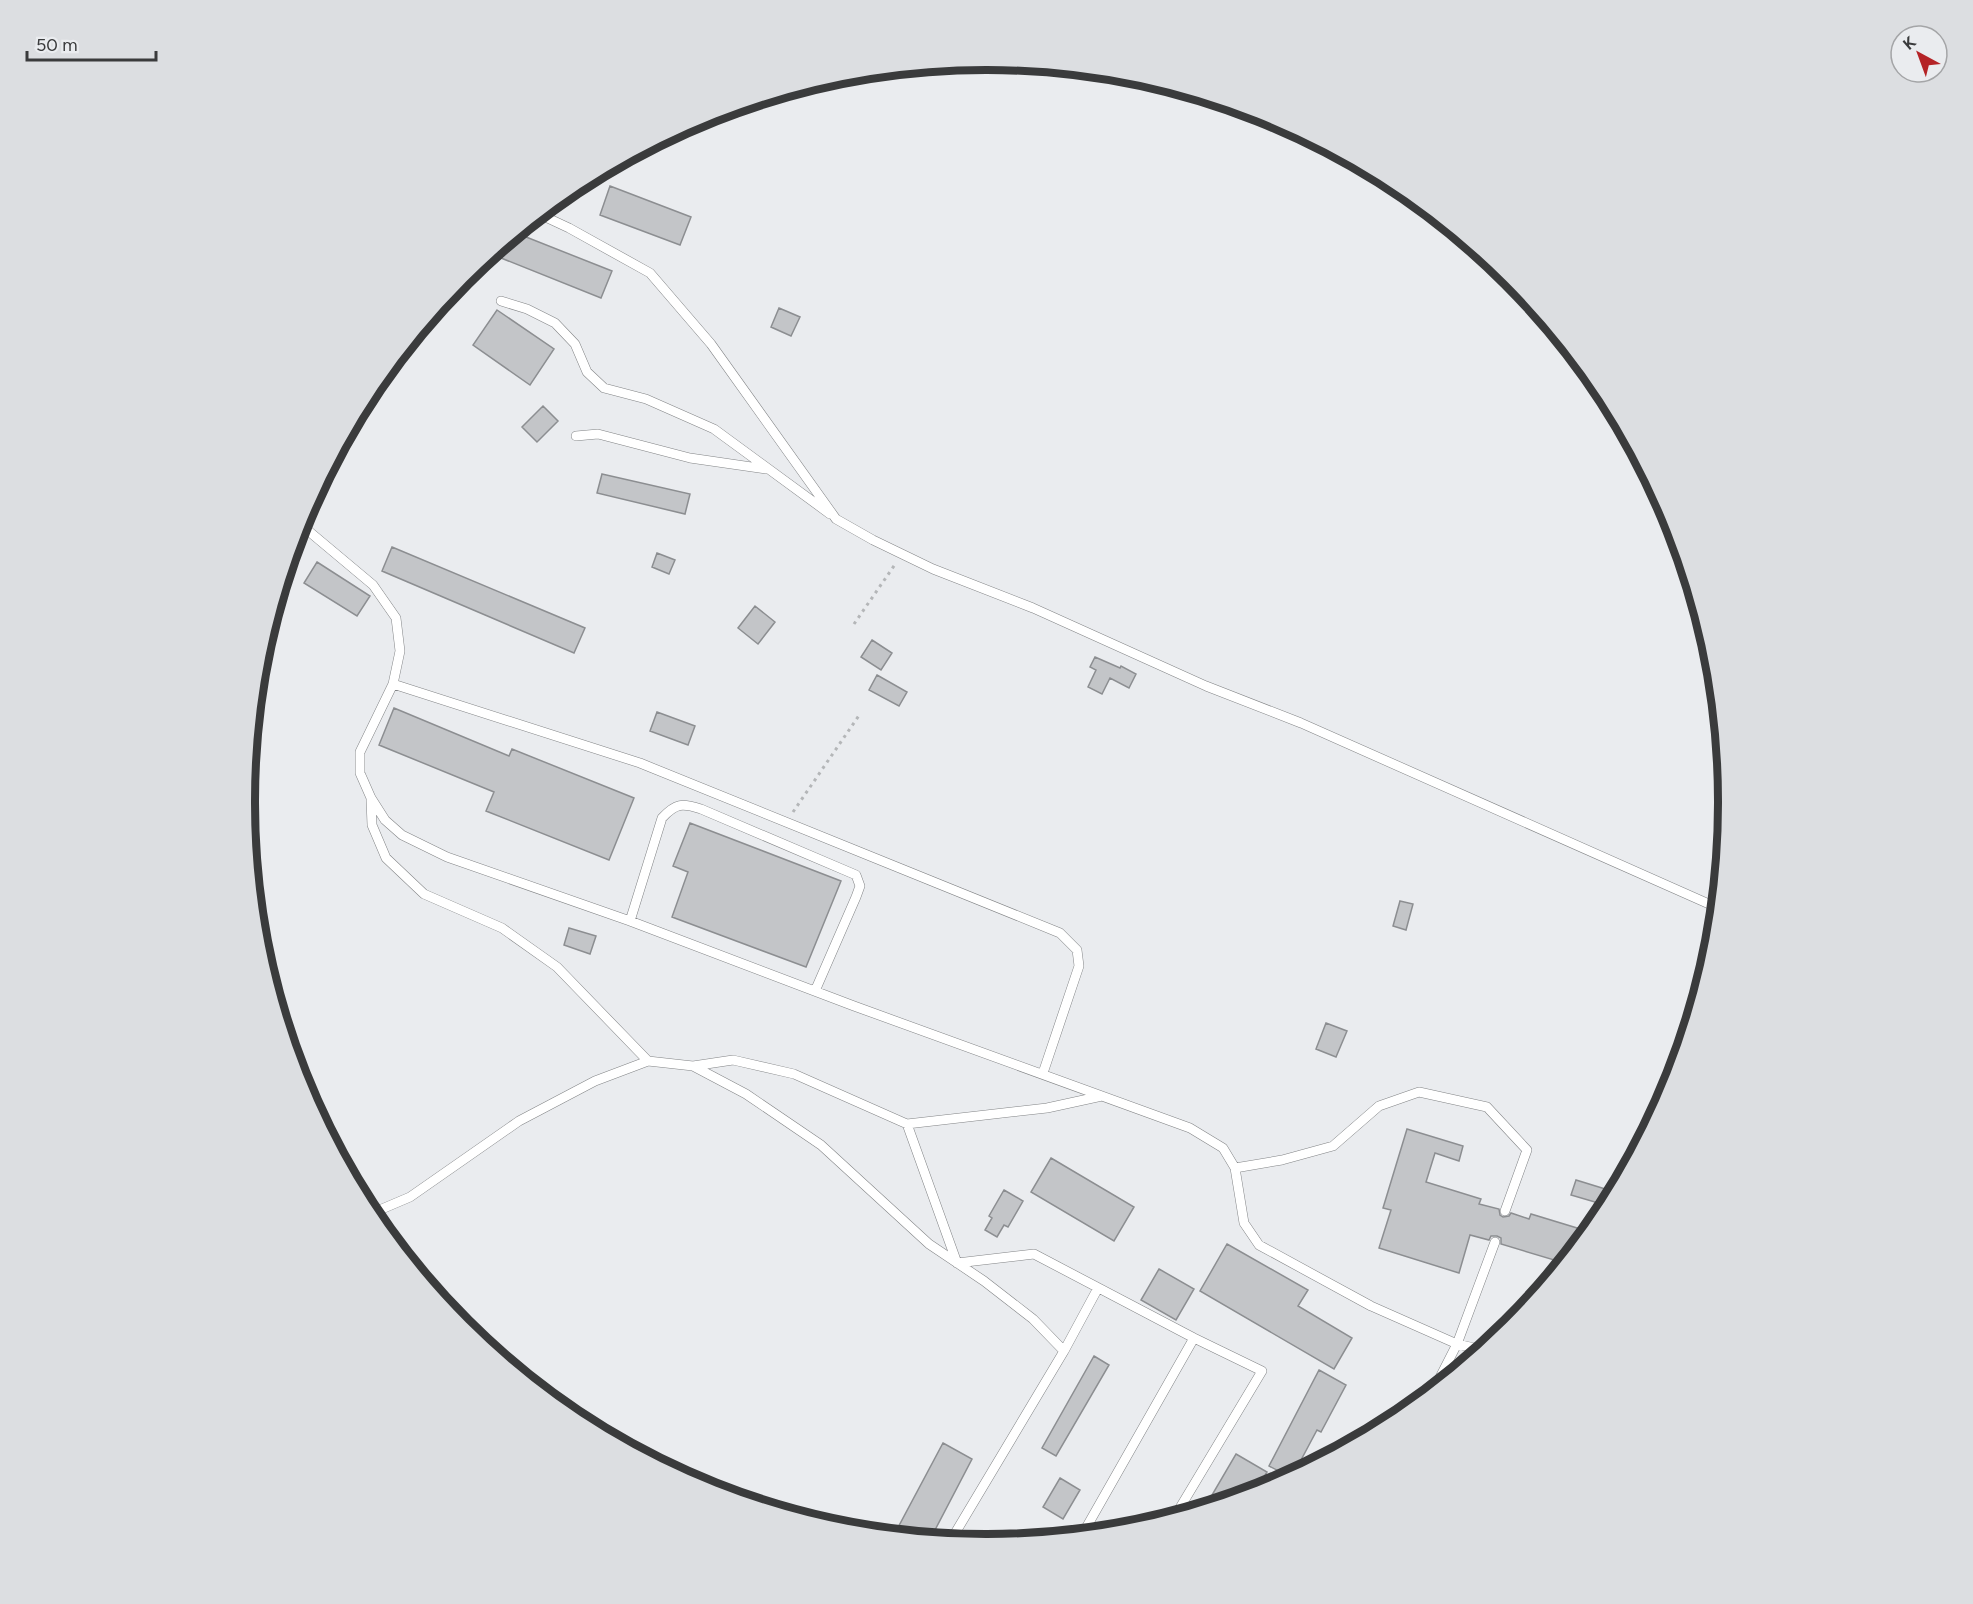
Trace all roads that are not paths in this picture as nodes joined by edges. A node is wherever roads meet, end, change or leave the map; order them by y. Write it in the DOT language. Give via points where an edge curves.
graph roads {
  1 [pos="547,218"];
  2 [pos="501,301"];
  3 [pos="576,436"];
  4 [pos="768,469"];
  5 [pos="836,519"];
  6 [pos="308,530"];
  7 [pos="393,684"];
  8 [pos="371,798"];
  9 [pos="1711,905"];
  10 [pos="630,921"];
  11 [pos="815,991"];
  12 [pos="648,1061"];
  13 [pos="693,1066"];
  14 [pos="1043,1073"];
  15 [pos="1102,1096"];
  16 [pos="907,1124"];
  17 [pos="1235,1168"];
  18 [pos="379,1210"];
  19 [pos="1505,1211"];
  20 [pos="1495,1242"];
  21 [pos="957,1263"];
  22 [pos="1098,1288"];
  23 [pos="1194,1338"];
  24 [pos="1457,1344"];
  25 [pos="1473,1348"];
  26 [pos="1064,1351"];
  27 [pos="1441,1375"];
  28 [pos="1180,1508"];
  29 [pos="1087,1526"];
  30 [pos="955,1533"];
  1 -- 5 [label="lane" via="650,273 711,344"];
  2 -- 4 [label="lane" via="555,323 575,344 586,372 604,388 646,399 714,429"];
  3 -- 4 [label="lane" via="598,434 690,458"];
  4 -- 5 [label="lane"];
  5 -- 9 [label="lane" via="933,569 1301,723"];
  6 -- 7 [label="lane" via="373,585 396,618 400,651"];
  7 -- 8 [label="lane" via="360,752 360,773"];
  7 -- 14 [label="lane" via="640,763 1060,933 1077,950 1079,966"];
  8 -- 10 [label="lane" via="385,820 402,835 447,857"];
  8 -- 12 [label="lane" via="372,825 386,858 424,894 502,928 557,967"];
  10 -- 11 [label="lane"];
  10 -- 11 [label="lane" via="662,818 671,808 684,804 701,808 856,875 860,886"];
  11 -- 14 [label="lane"];
  12 -- 13 [label="lane"];
  12 -- 18 [label="lane" via="595,1081 519,1121 410,1197"];
  13 -- 16 [label="lane" via="733,1059 794,1074"];
  13 -- 21 [label="lane" via="746,1094 821,1145 929,1244"];
  14 -- 15 [label="lane"];
  15 -- 16 [label="lane" via="1047,1108"];
  15 -- 17 [label="lane" via="1190,1128 1223,1148"];
  16 -- 21 [label="lane"];
  17 -- 19 [label="lane" via="1333,1146 1379,1106 1419,1092 1486,1107 1527,1150"];
  17 -- 24 [label="lane" via="1244,1223 1259,1245 1371,1306"];
  20 -- 24 [label="lane"];
  21 -- 22 [label="lane" via="1034,1254"];
  21 -- 26 [label="lane" via="1033,1319"];
  22 -- 23 [label="lane"];
  22 -- 26 [label="lane"];
  23 -- 28 [label="lane" via="1262,1371"];
  23 -- 29 [label="lane"];
  24 -- 25 [label="lane"];
  24 -- 27 [label="lane"];
  26 -- 30 [label="lane"];
}
